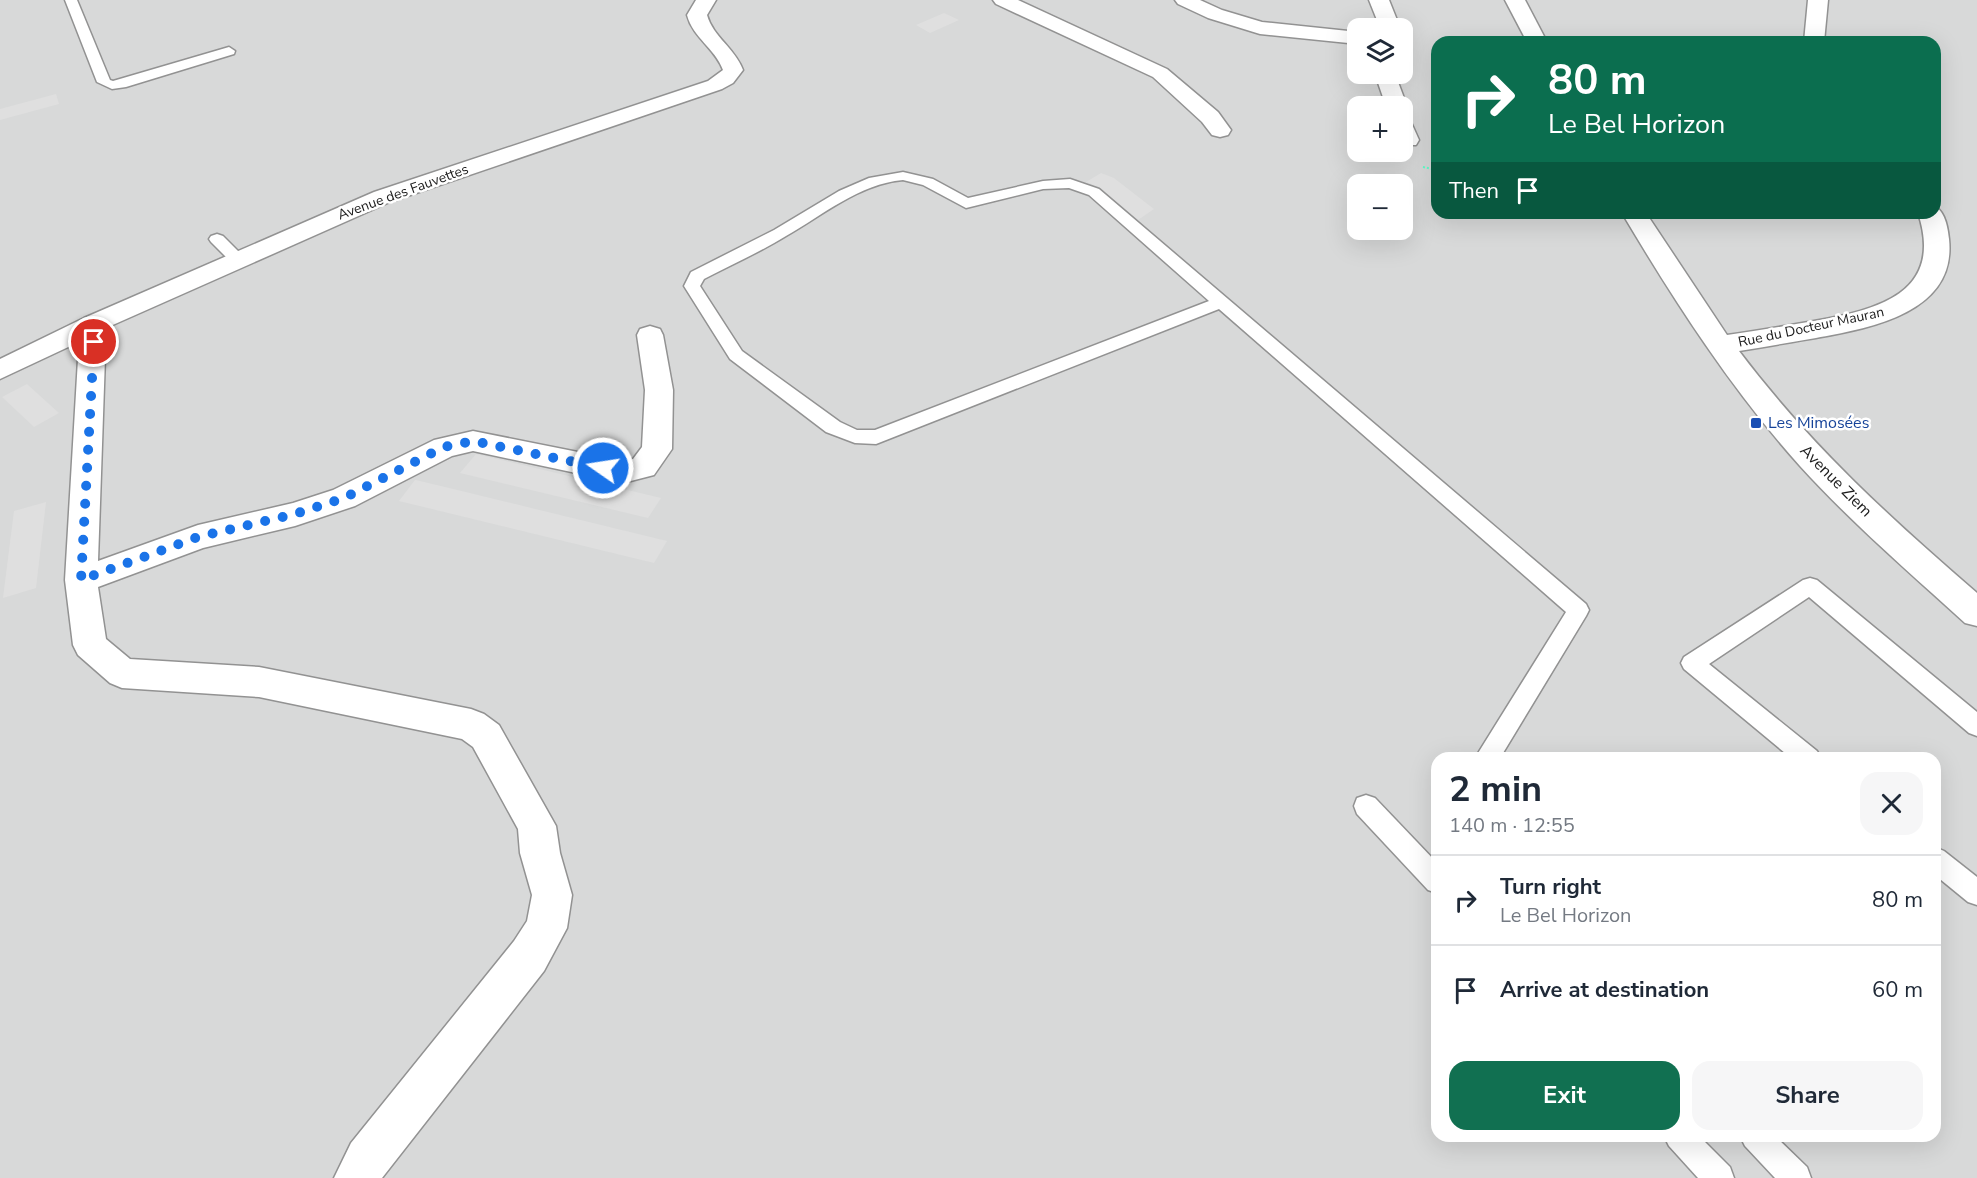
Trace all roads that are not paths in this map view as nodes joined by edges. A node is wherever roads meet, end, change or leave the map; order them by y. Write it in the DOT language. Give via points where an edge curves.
graph roads {
  1 [pos="71,0"];
  2 [pos="706,0"];
  3 [pos="1003,0"];
  4 [pos="1185,0"];
  5 [pos="1379,0"];
  6 [pos="1515,0"];
  7 [pos="1818,0"];
  8 [pos="1386,18"];
  9 [pos="1534,36"];
  10 [pos="1814,36"];
  11 [pos="1347,37"];
  12 [pos="230,51"];
  13 [pos="1220,130"];
  14 [pos="1638,219"];
  15 [pos="1932,219"];
  16 [pos="217,238"];
  17 [pos="237,259"];
  18 [pos="1221,302"];
  19 [pos="93,324"];
  20 [pos="650,335"];
  21 [pos="1720,345"];
  22 [pos="0,370"];
  23 [pos="81,580"];
  24 [pos="1977,613"];
  25 [pos="1977,726"];
  26 [pos="1491,752"];
  27 [pos="1802,752"];
  28 [pos="1366,806"];
  29 [pos="1941,864"];
  30 [pos="1431,875"];
  31 [pos="1977,893"];
  32 [pos="1685,1142"];
  33 [pos="1761,1142"];
  34 [pos="357,1178"];
  35 [pos="1719,1178"];
  36 [pos="1796,1178"];
  1 -- 12 [label="lane" via="104,82 112,85"];
  2 -- 17 [label="street, Avenue des Fauvettes" via="697,15 699,26 731,60 733,70 726,79 382,197"];
  3 -- 13 [label="street" via="1160,73"];
  4 -- 11 [label="street" via="1260,28"];
  5 -- 8 [label="street"];
  6 -- 9 [label="street"];
  7 -- 10 [label="street"];
  14 -- 21 [label="street, Avenue Ziem" via="1675,282"];
  15 -- 21 [label="street, Rue du Docteur Mauran" via="1938,249 1931,276 1915,297 1892,311"];
  16 -- 17 [label="lane"];
  17 -- 19 [label="street, Avenue des Fauvettes"];
  18 -- 18 [label="lane" via="1094,192 1070,183 1043,185 966,203 922,180 902,176 872,182 824,205 791,228 697,276 692,286 736,356 833,427 855,436 876,437"];
  18 -- 26 [label="lane" via="1578,610"];
  19 -- 22 [label="street, Avenue des Fauvettes"];
  19 -- 23 [label="street"];
  20 -- 23 [label="street" via="659,390 657,449 643,467 623,472 473,441 444,447 344,498 198,537"];
  21 -- 24 [label="street, Avenue Ziem" via="1811,458"];
  23 -- 34 [label="street" via="90,645 122,673 259,682 471,725 486,736 537,826 552,895 546,928 529,956 367,1159"];
  25 -- 27 [label="lane" via="1810,586 1692,663"];
  28 -- 30 [label="lane"];
  29 -- 31 [label="lane"];
  32 -- 35 [label="lane"];
  33 -- 36 [label="lane"];
}
